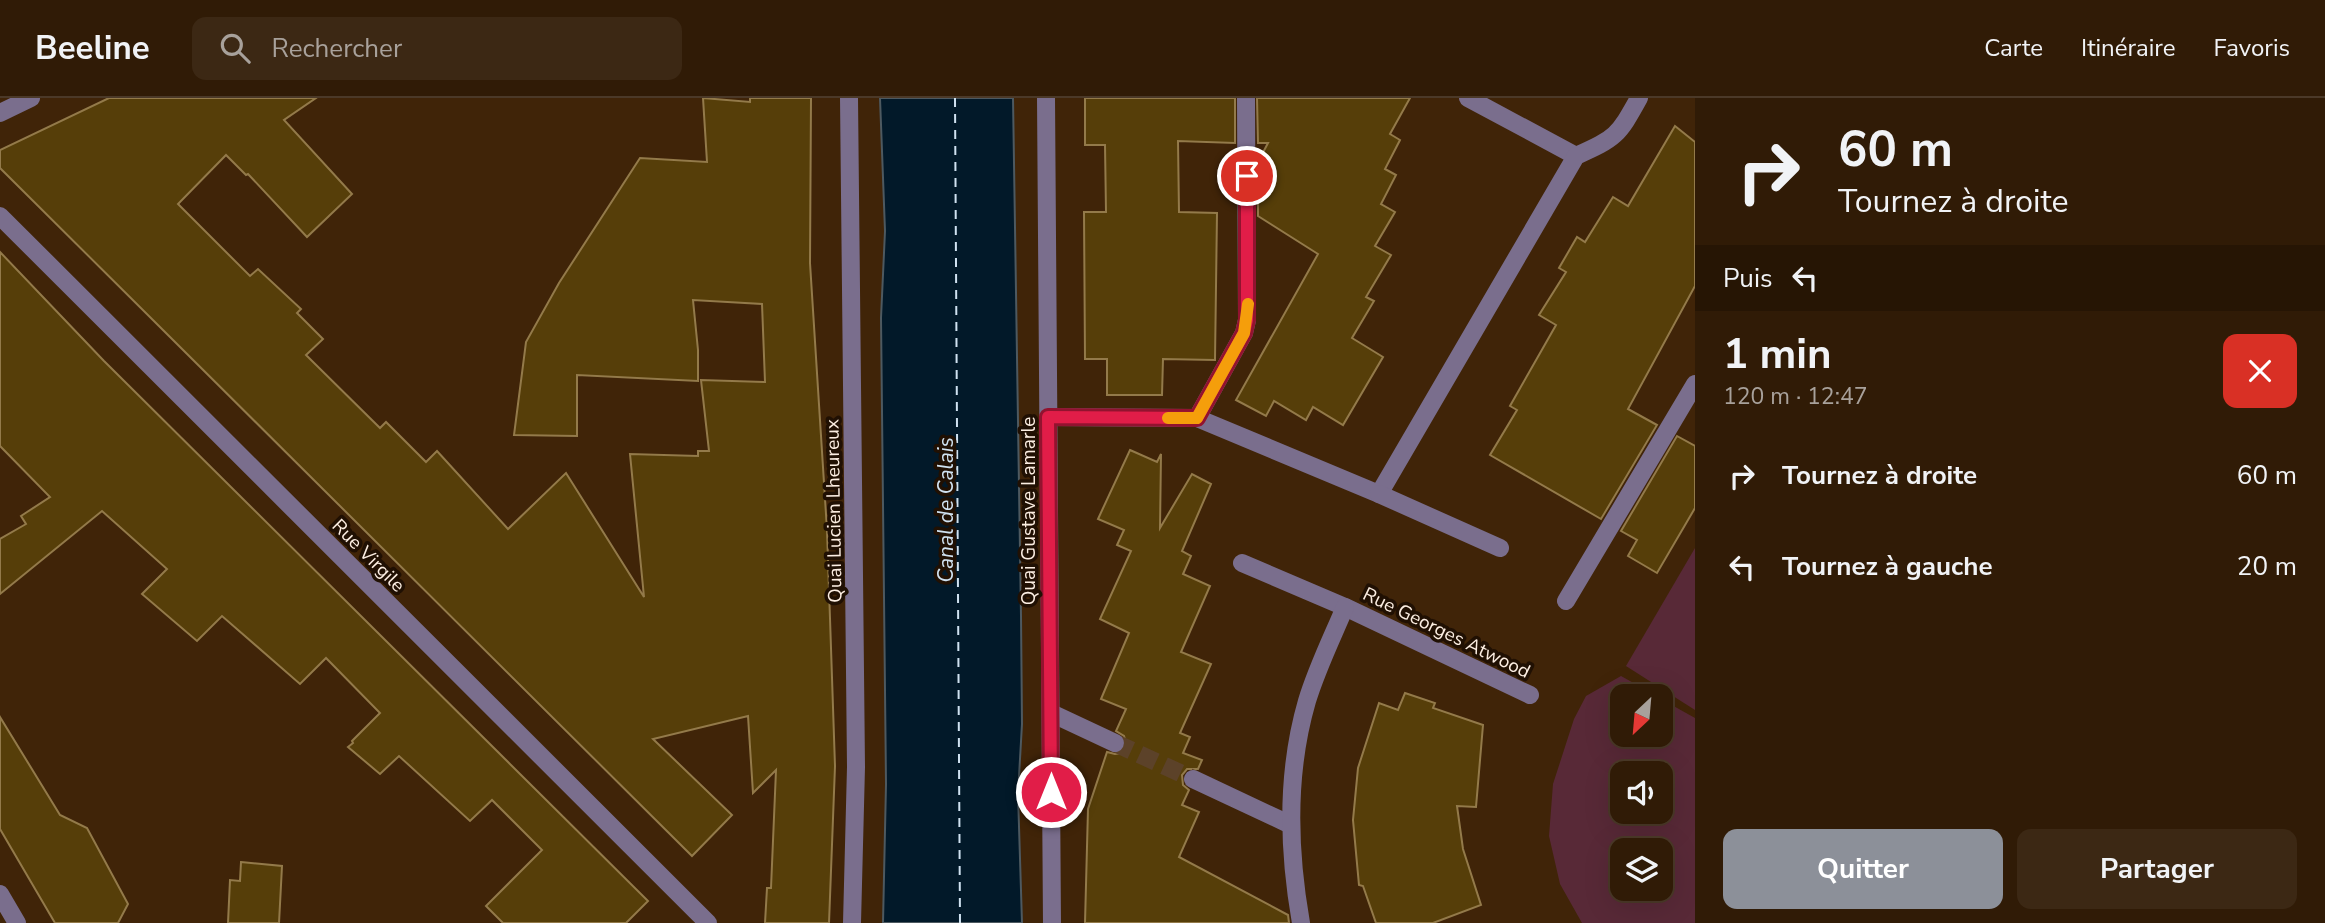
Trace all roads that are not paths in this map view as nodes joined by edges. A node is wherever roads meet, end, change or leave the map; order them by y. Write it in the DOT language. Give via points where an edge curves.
graph roads {
  1 [pos="31,98"];
  2 [pos="849,98"];
  3 [pos="1046,98"];
  4 [pos="1246,98"];
  5 [pos="1468,98"];
  6 [pos="1639,98"];
  7 [pos="0,113"];
  8 [pos="1576,156"];
  9 [pos="0,216"];
  10 [pos="1695,384"];
  11 [pos="1048,417"];
  12 [pos="1197,418"];
  13 [pos="1379,494"];
  14 [pos="1500,548"];
  15 [pos="1242,563"];
  16 [pos="1566,601"];
  17 [pos="1345,607"];
  18 [pos="1530,695"];
  19 [pos="1051,713"];
  20 [pos="1115,743"];
  21 [pos="1194,779"];
  22 [pos="1291,825"];
  23 [pos="0,894"];
  24 [pos="17,923"];
  25 [pos="708,923"];
  26 [pos="852,923"];
  27 [pos="1052,923"];
  28 [pos="1301,923"];
  1 -- 7 [label="street"];
  2 -- 26 [label="street, Quai Lucien Lheureux" via="856,753"];
  3 -- 11 [label="street, Quai Gustave Lamarle"];
  4 -- 12 [label="street" via="1247,320"];
  5 -- 8 [label="street"];
  6 -- 8 [label="street" via="1615,137"];
  8 -- 13 [label="street"];
  9 -- 25 [label="street, Rue Virgile"];
  10 -- 16 [label="street"];
  11 -- 12 [label="street"];
  11 -- 19 [label="street, Quai Gustave Lamarle"];
  12 -- 13 [label="street"];
  13 -- 14 [label="street"];
  15 -- 17 [label="street, Rue Georges Atwood"];
  17 -- 18 [label="street, Rue Georges Atwood"];
  17 -- 22 [label="street, Rue Georges Atwood" via="1300,726"];
  19 -- 20 [label="street"];
  19 -- 27 [label="street, Quai Gustave Lamarle"];
  21 -- 22 [label="street"];
  22 -- 28 [label="street, Rue Georges Atwood"];
  23 -- 24 [label="street"];
}
